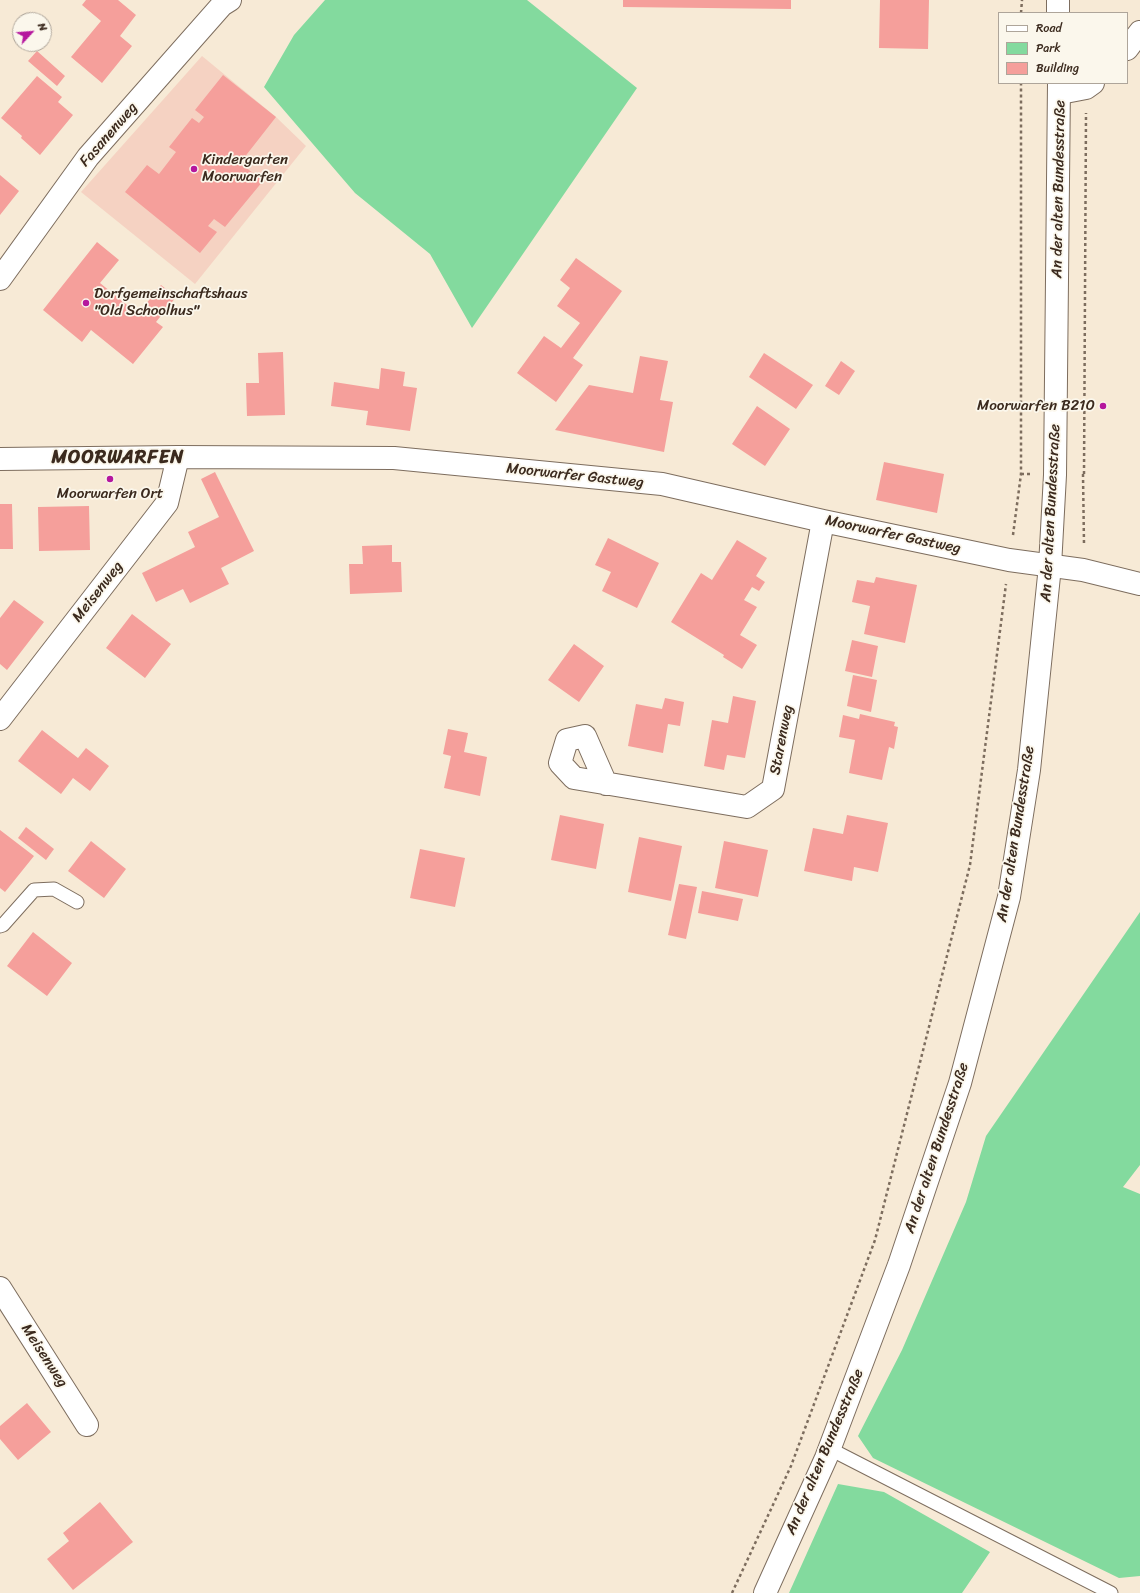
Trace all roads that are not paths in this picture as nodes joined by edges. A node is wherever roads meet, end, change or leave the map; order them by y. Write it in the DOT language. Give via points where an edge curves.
graph roads {
  1 [pos="230,0"];
  2 [pos="1058,0"];
  3 [pos="1058,12"];
  4 [pos="1090,86"];
  5 [pos="1060,88"];
  6 [pos="0,279"];
  7 [pos="178,457"];
  8 [pos="0,459"];
  9 [pos="823,521"];
  10 [pos="1050,566"];
  11 [pos="1140,584"];
  12 [pos="0,719"];
  13 [pos="606,784"];
  14 [pos="77,902"];
  15 [pos="0,926"];
  16 [pos="0,1288"];
  17 [pos="87,1425"];
  18 [pos="830,1449"];
  19 [pos="765,1593"];
  20 [pos="1111,1593"];
  1 -- 6 [label="street, Fasanenweg" via="222,5 88,157"];
  2 -- 3 [label="street"];
  4 -- 5 [label="street"];
  5 -- 10 [label="street, An der alten Bundesstraße" via="1055,475"];
  7 -- 8 [label="street, Moorwarfer Gastweg"];
  7 -- 9 [label="street, Moorwarfer Gastweg" via="394,458 662,484"];
  7 -- 12 [label="street, Meisenweg" via="167,503"];
  9 -- 10 [label="street, Moorwarfer Gastweg" via="1009,560"];
  9 -- 13 [label="street, Starenweg" via="773,789 747,807"];
  10 -- 11 [label="street, Moorwarfer Gastweg" via="1083,570"];
  10 -- 18 [label="street, An der alten Bundesstraße" via="1029,770 1009,897 960,1083 899,1265"];
  14 -- 15 [label="lane" via="54,889 34,890"];
  16 -- 17 [label="street, Meisenweg"];
  18 -- 19 [label="street, An der alten Bundesstraße"];
  18 -- 20 [label="lane"];
}
